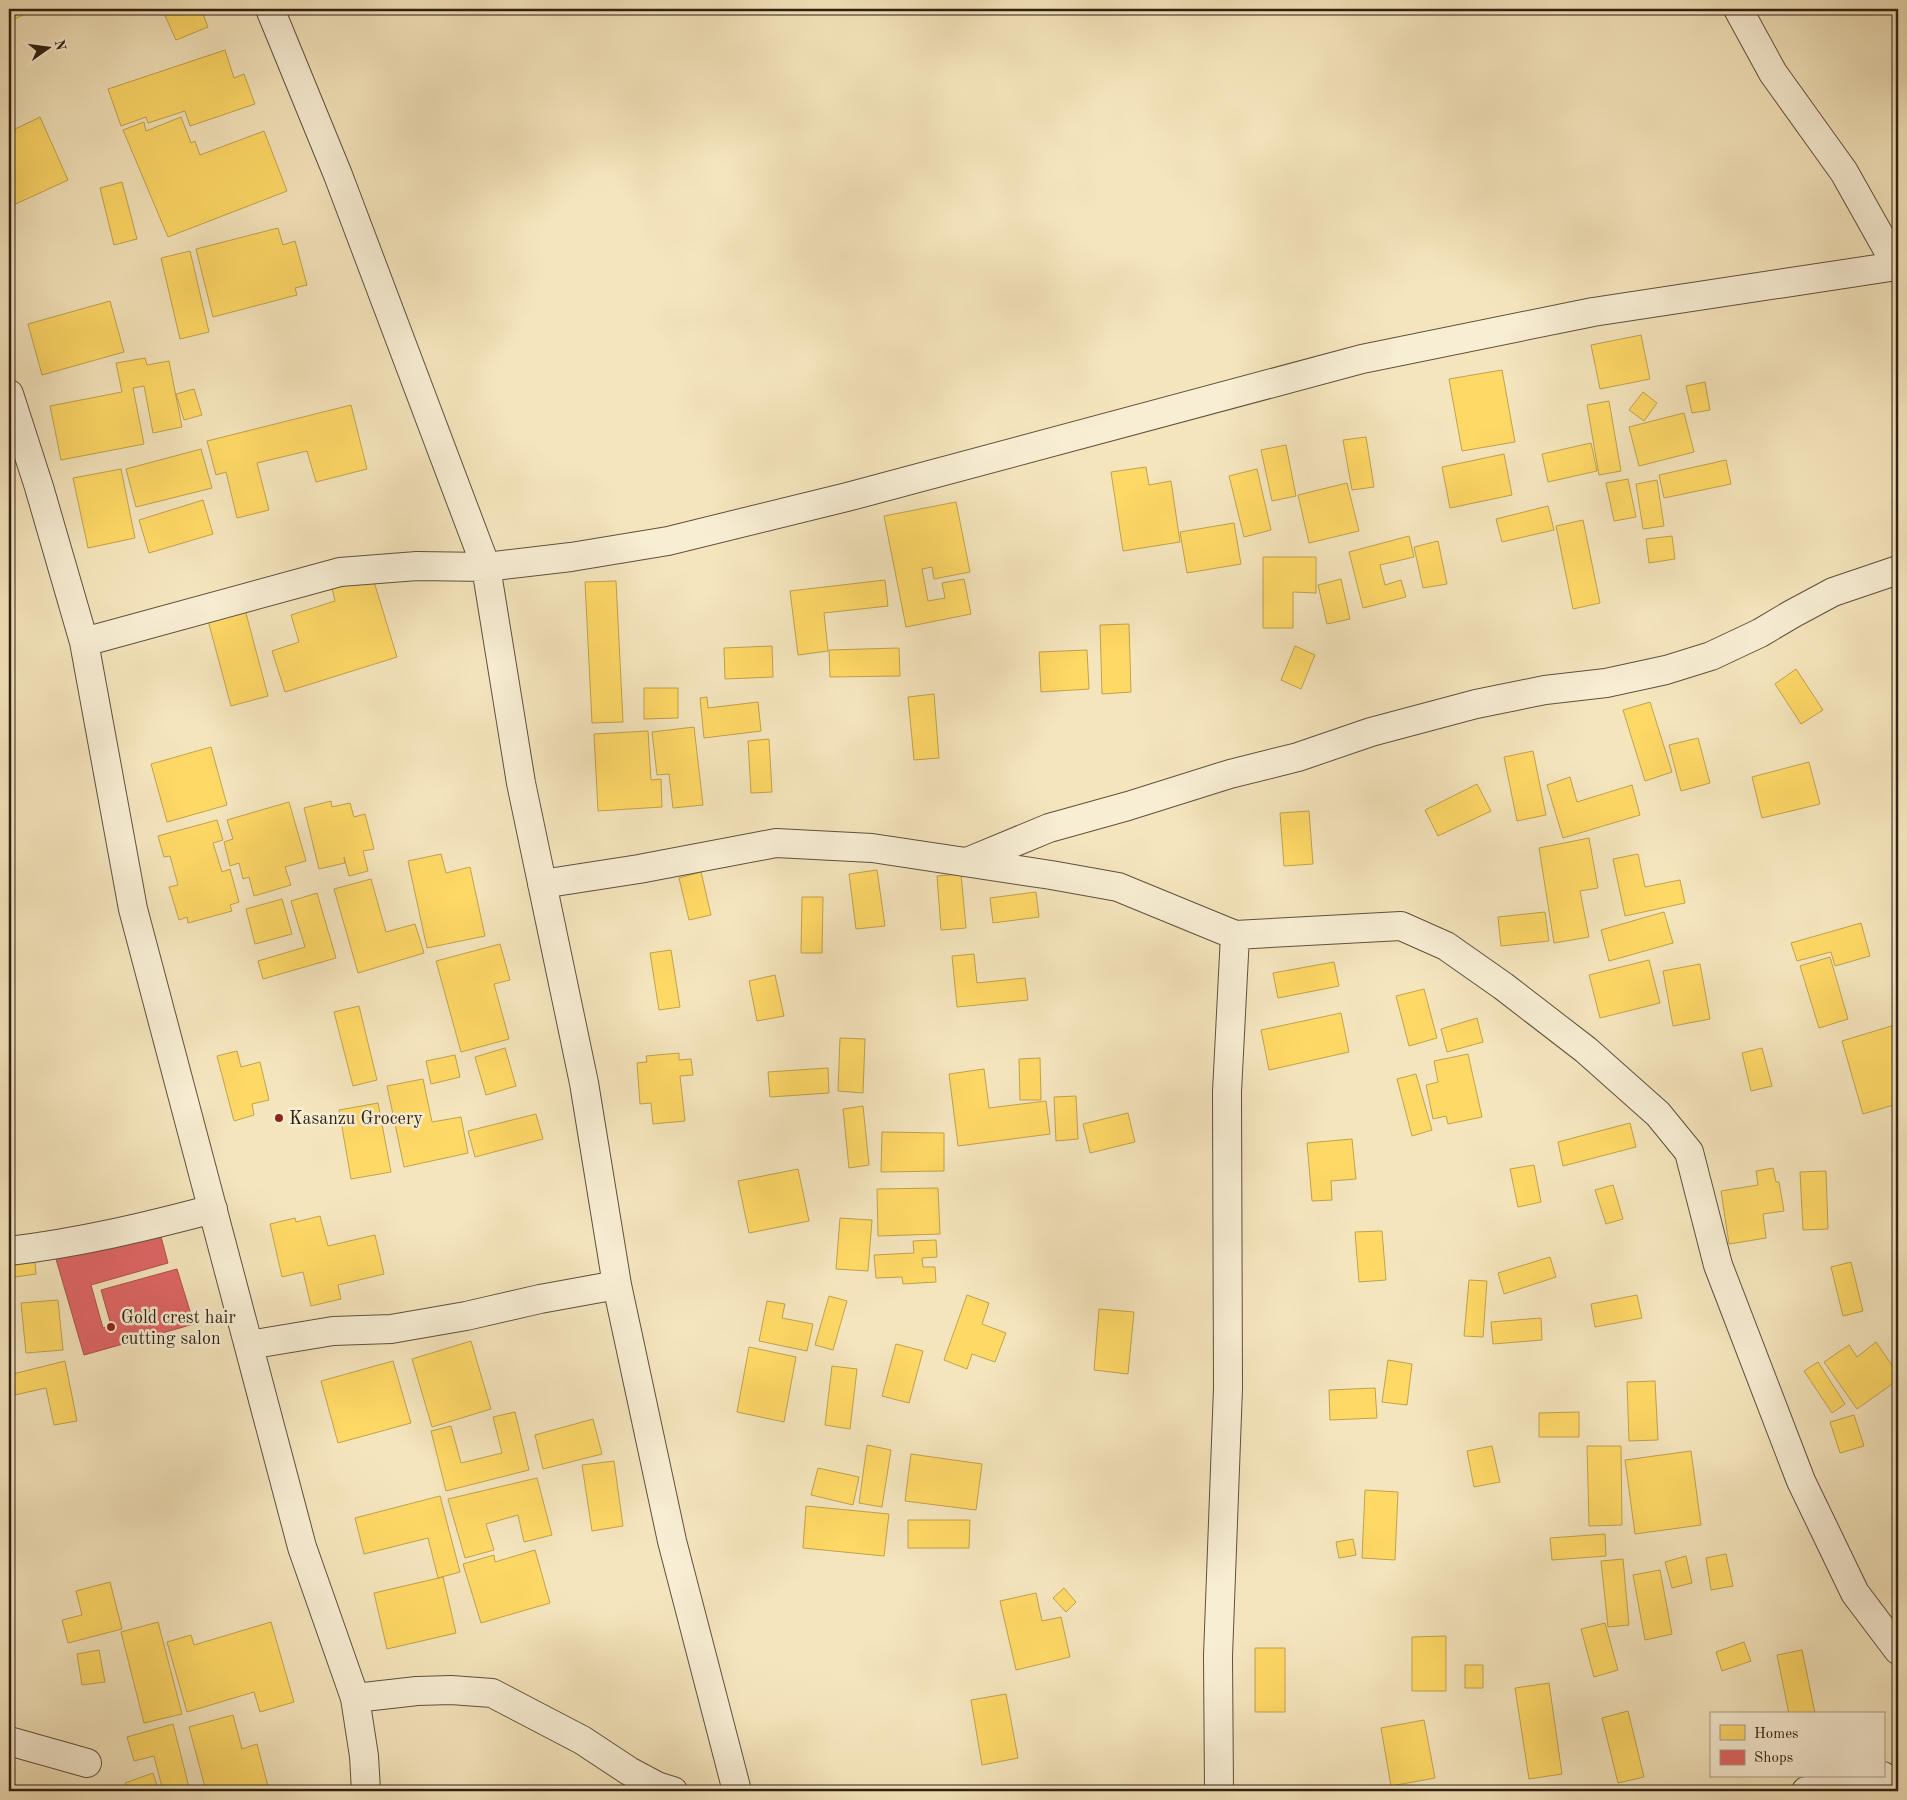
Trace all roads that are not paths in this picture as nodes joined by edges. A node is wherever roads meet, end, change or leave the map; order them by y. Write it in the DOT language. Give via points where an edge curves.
graph roads {
  1 [pos="270,9"];
  2 [pos="1738,9"];
  3 [pos="1898,267"];
  4 [pos="9,394"];
  5 [pos="486,567"];
  6 [pos="1898,570"];
  7 [pos="84,642"];
  8 [pos="967,862"];
  9 [pos="542,884"];
  10 [pos="1236,935"];
  11 [pos="213,1209"];
  12 [pos="9,1251"];
  13 [pos="617,1286"];
  14 [pos="249,1345"];
  15 [pos="1898,1650"];
  16 [pos="355,1698"];
  17 [pos="9,1740"];
  18 [pos="87,1763"];
  19 [pos="1898,1773"];
  20 [pos="1884,1776"];
  21 [pos="1873,1778"];
  22 [pos="366,1791"];
  23 [pos="673,1791"];
  24 [pos="737,1791"];
  25 [pos="1219,1791"];
  26 [pos="1806,1791"];
  1 -- 5 [label="street" via="338,175"];
  2 -- 3 [label="street" via="1773,73 1844,172"];
  3 -- 5 [label="street" via="1593,312 1362,359 847,497 677,539 572,557"];
  4 -- 7 [label="street"];
  5 -- 7 [label="street" via="417,566 340,572"];
  5 -- 9 [label="street" via="521,783"];
  6 -- 8 [label="street" via="1833,592 1711,656 1615,681 1545,690 1476,704 1371,732 1298,757 1049,828"];
  7 -- 11 [label="street" via="133,909"];
  8 -- 9 [label="street" via="872,848 776,843"];
  8 -- 10 [label="street" via="1118,888"];
  9 -- 13 [label="street" via="584,1082"];
  10 -- 15 [label="street" via="1401,926 1446,946 1503,986 1586,1050 1658,1114 1689,1152 1718,1265 1801,1481 1854,1593"];
  10 -- 25 [label="street" via="1227,1092 1228,1388 1218,1656"];
  11 -- 12 [label="street" via="50,1246"];
  11 -- 14 [label="street"];
  13 -- 14 [label="street" via="392,1329 334,1331"];
  13 -- 24 [label="street" via="672,1542"];
  14 -- 16 [label="street" via="302,1547"];
  16 -- 22 [label="street"];
  16 -- 23 [label="street" via="442,1690 492,1693 582,1740 629,1772"];
  17 -- 18 [label="street"];
  19 -- 20 [label="street"];
  21 -- 26 [label="street"];
}
